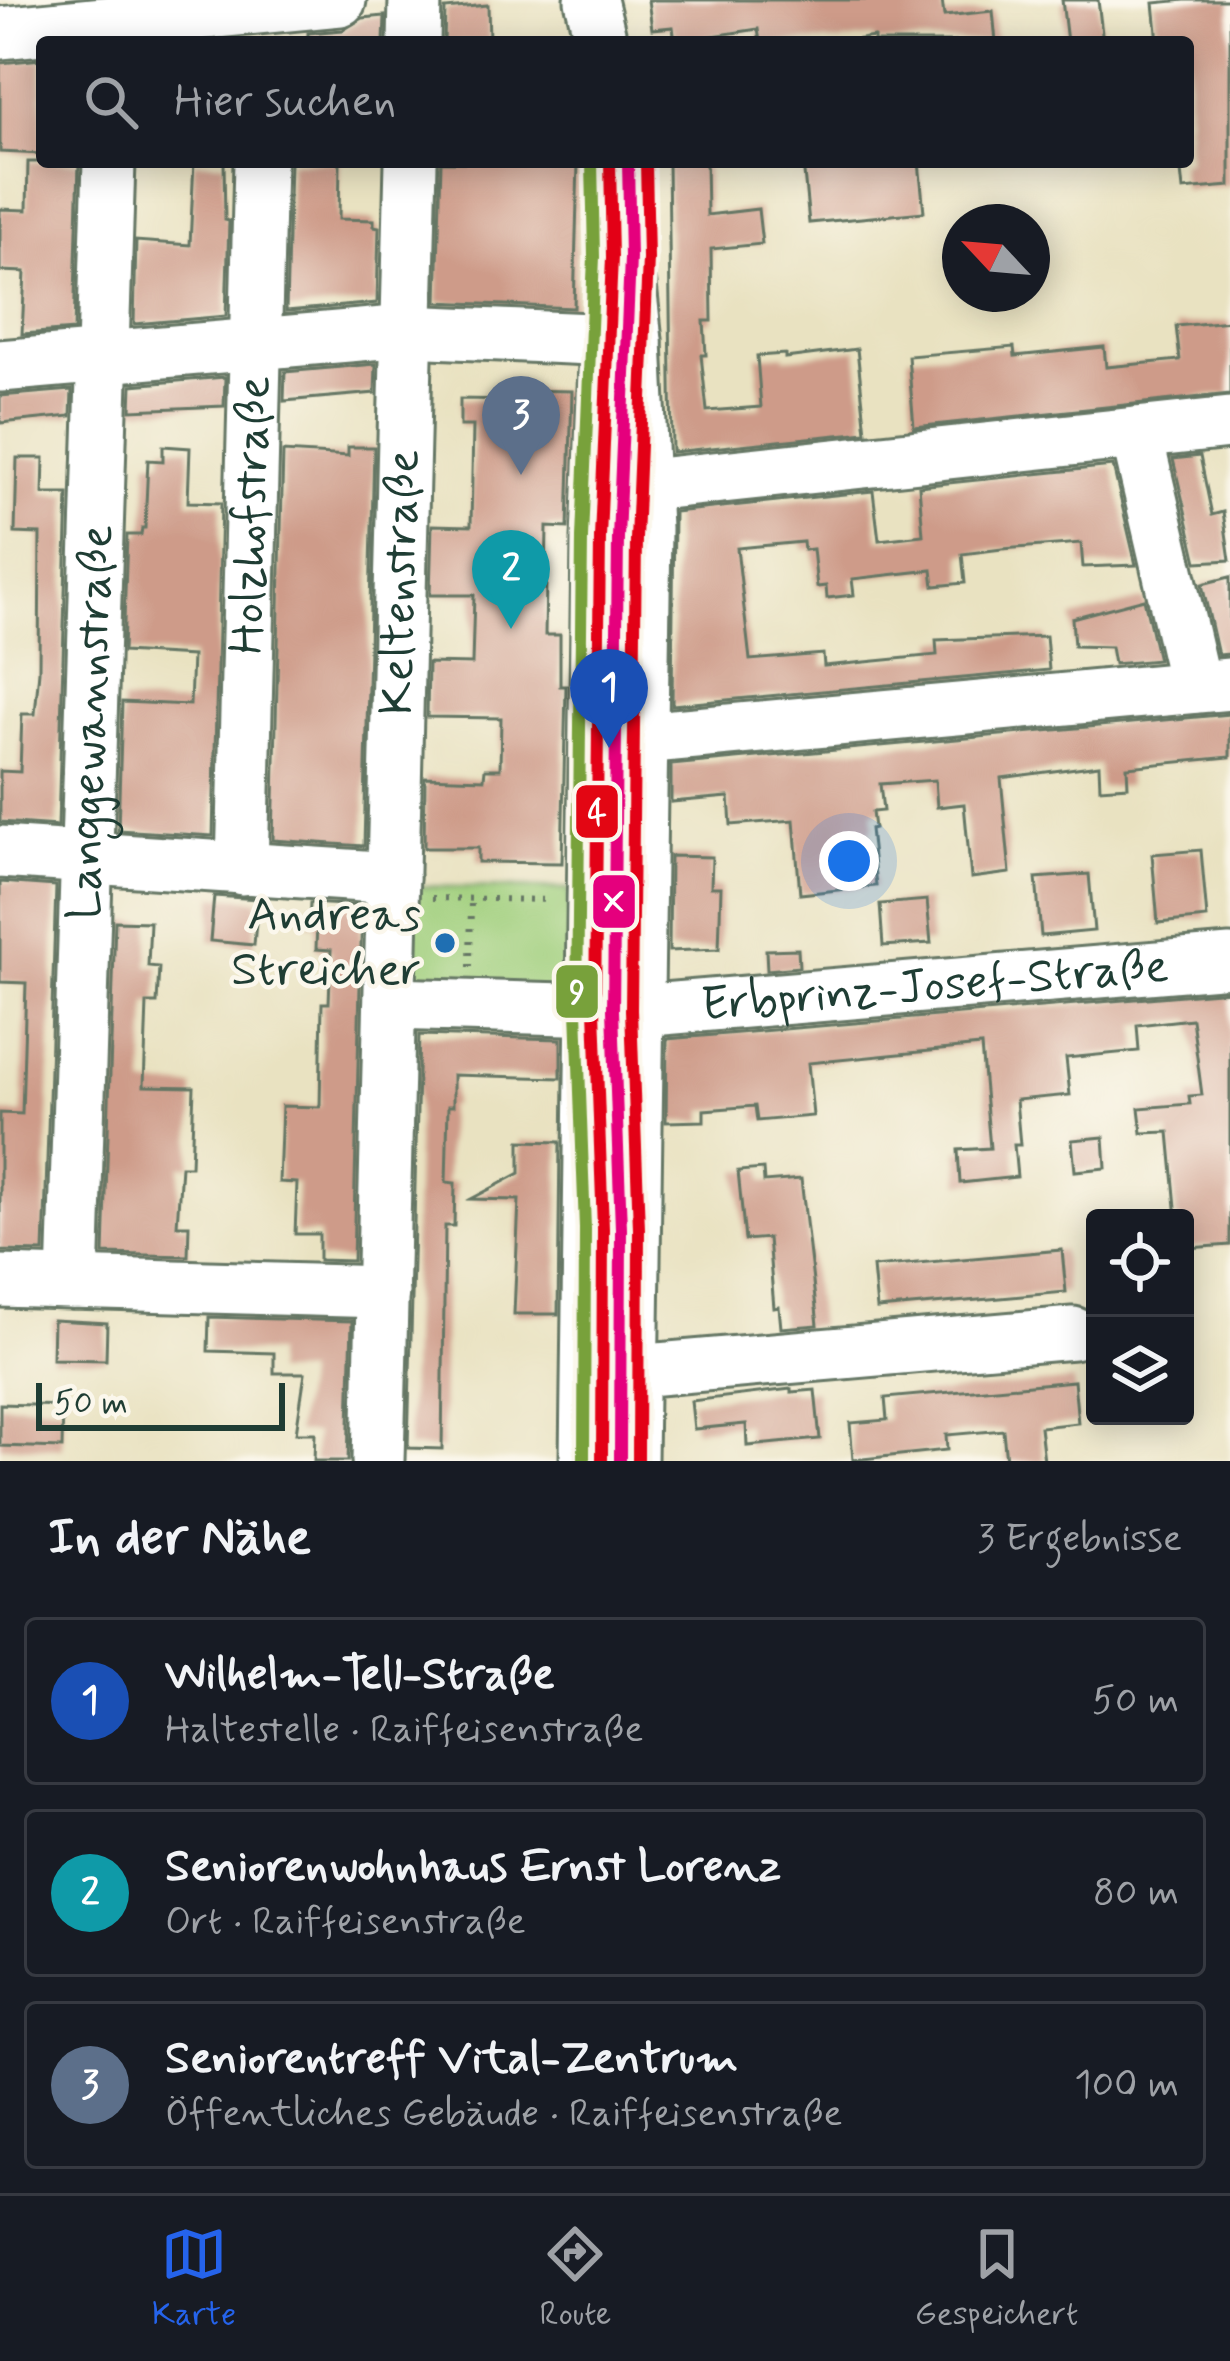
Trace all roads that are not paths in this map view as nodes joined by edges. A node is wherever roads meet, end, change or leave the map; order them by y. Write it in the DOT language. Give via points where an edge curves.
graph roads {
  1 [pos="340,0"];
  2 [pos="416,0"];
  3 [pos="590,0"];
  4 [pos="263,16"];
  5 [pos="113,22"];
  6 [pos="0,33"];
  7 [pos="414,36"];
  8 [pos="599,36"];
  9 [pos="109,168"];
  10 [pos="260,168"];
  11 [pos="411,168"];
  12 [pos="617,168"];
  13 [pos="407,331"];
  14 [pos="257,341"];
  15 [pos="621,341"];
  16 [pos="103,356"];
  17 [pos="0,366"];
  18 [pos="1230,423"];
  19 [pos="1136,433"];
  20 [pos="622,488"];
  21 [pos="1212,686"];
  22 [pos="641,738"];
  23 [pos="0,852"];
  24 [pos="86,859"];
  25 [pos="242,869"];
  26 [pos="393,888"];
  27 [pos="1230,961"];
  28 [pos="390,1004"];
  29 [pos="616,1010"];
  30 [pos="0,1281"];
  31 [pos="73,1283"];
  32 [pos="382,1292"];
  33 [pos="1072,1333"];
  34 [pos="609,1373"];
  35 [pos="379,1461"];
  36 [pos="586,1461"];
  37 [pos="631,1461"];
  1 -- 4 [label="street"];
  2 -- 7 [label="street"];
  3 -- 8 [label="street"];
  4 -- 5 [label="street"];
  5 -- 6 [label="street"];
  9 -- 16 [label="street, Langgewannstraße"];
  10 -- 14 [label="street, Holzhofstraße"];
  11 -- 13 [label="street, Keltenstraße"];
  12 -- 15 [label="street" via="620,245 612,257"];
  13 -- 14 [label="street"];
  13 -- 15 [label="street"];
  13 -- 26 [label="street, Keltenstraße"];
  14 -- 16 [label="street"];
  14 -- 25 [label="street, Holzhofstraße"];
  15 -- 20 [label="street"];
  16 -- 17 [label="street"];
  16 -- 24 [label="street, Langgewannstraße"];
  18 -- 19 [label="street"];
  19 -- 20 [label="street"];
  19 -- 21 [label="street"];
  20 -- 22 [label="street"];
  20 -- 29 [label="street" via="594,900"];
  21 -- 22 [label="street"];
  22 -- 29 [label="street"];
  23 -- 24 [label="street"];
  24 -- 25 [label="street"];
  24 -- 31 [label="street, Langgewannstraße"];
  25 -- 26 [label="street"];
  26 -- 28 [label="street, Keltenstraße"];
  27 -- 29 [label="street, Erbprinz-Josef-Straße"];
  28 -- 29 [label="street"];
  28 -- 32 [label="street, Keltenstraße"];
  29 -- 34 [label="street"];
  30 -- 31 [label="street"];
  31 -- 32 [label="street"];
  32 -- 35 [label="street, Keltenstraße"];
  33 -- 34 [label="street"];
  34 -- 36 [label="street"];
  34 -- 37 [label="street"];
}
